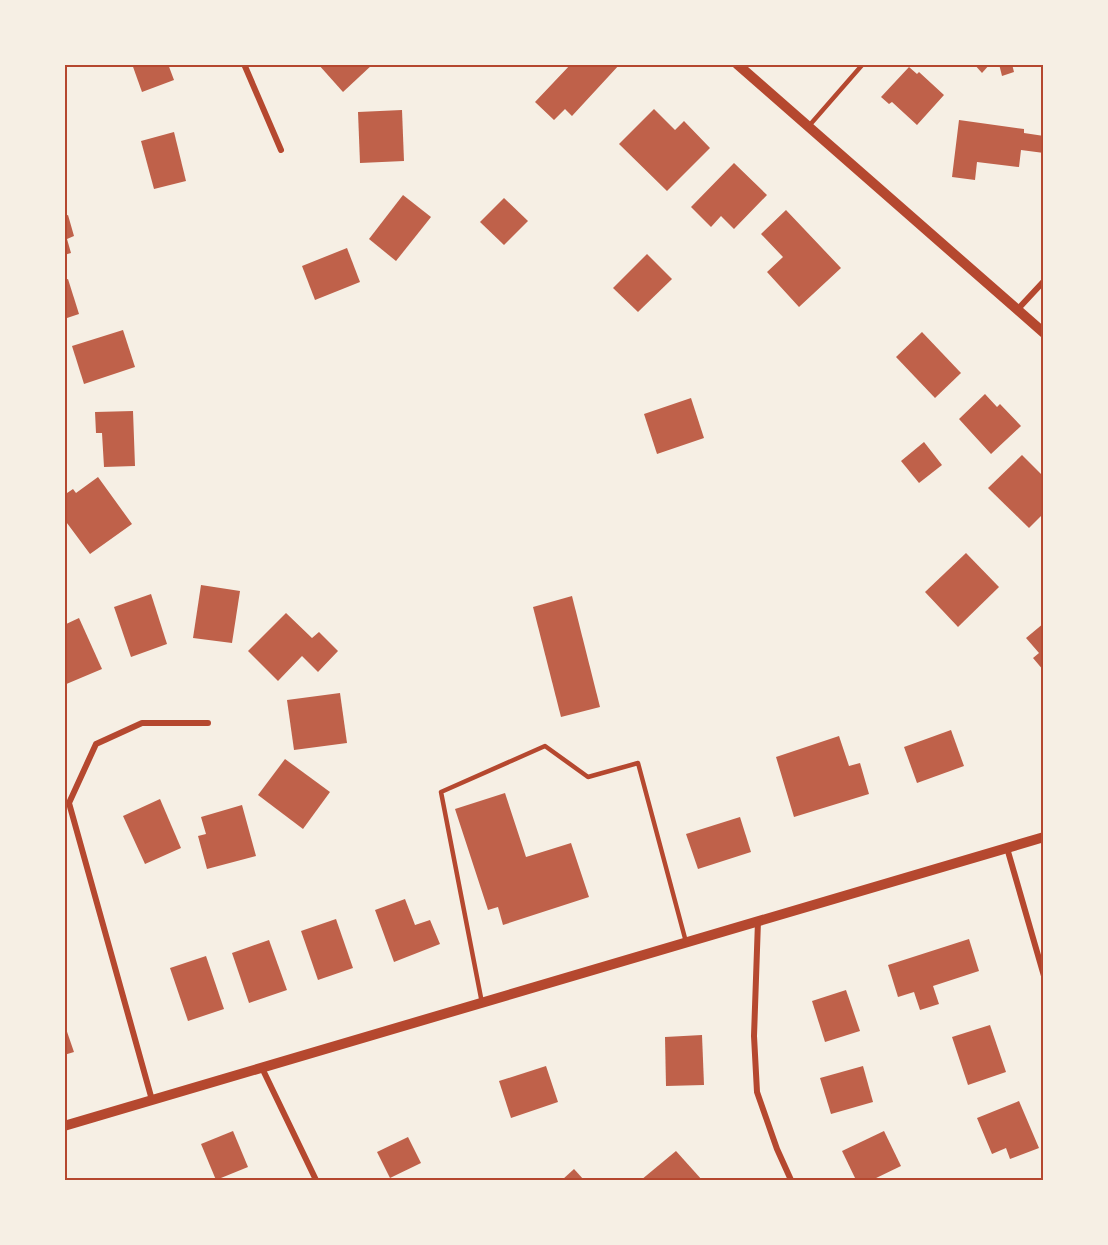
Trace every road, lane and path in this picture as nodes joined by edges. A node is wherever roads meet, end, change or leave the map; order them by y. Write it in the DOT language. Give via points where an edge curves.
graph roads {
  1 [pos="244,64"];
  2 [pos="736,64"];
  3 [pos="863,64"];
  4 [pos="808,127"];
  5 [pos="281,150"];
  6 [pos="1044,281"];
  7 [pos="1018,309"];
  8 [pos="1044,333"];
  9 [pos="208,723"];
  10 [pos="1044,837"];
  11 [pos="1007,848"];
  12 [pos="758,920"];
  13 [pos="686,942"];
  14 [pos="1044,975"];
  15 [pos="482,1003"];
  16 [pos="262,1068"];
  17 [pos="152,1100"];
  18 [pos="64,1126"];
  19 [pos="316,1180"];
  20 [pos="791,1180"];
  1 -- 5 [label="street"];
  2 -- 4 [label="street"];
  3 -- 4 [label="lane"];
  4 -- 7 [label="street"];
  6 -- 7 [label="street"];
  7 -- 8 [label="street"];
  9 -- 17 [label="street" via="142,723 96,744 69,803"];
  10 -- 11 [label="street"];
  11 -- 12 [label="street"];
  11 -- 14 [label="street"];
  12 -- 13 [label="street"];
  12 -- 20 [label="street" via="754,1036 757,1092"];
  13 -- 15 [label="street"];
  13 -- 15 [label="lane" via="638,764 588,777 545,746 441,792"];
  15 -- 16 [label="street"];
  16 -- 17 [label="street"];
  16 -- 19 [label="street"];
  17 -- 18 [label="street"];
}
